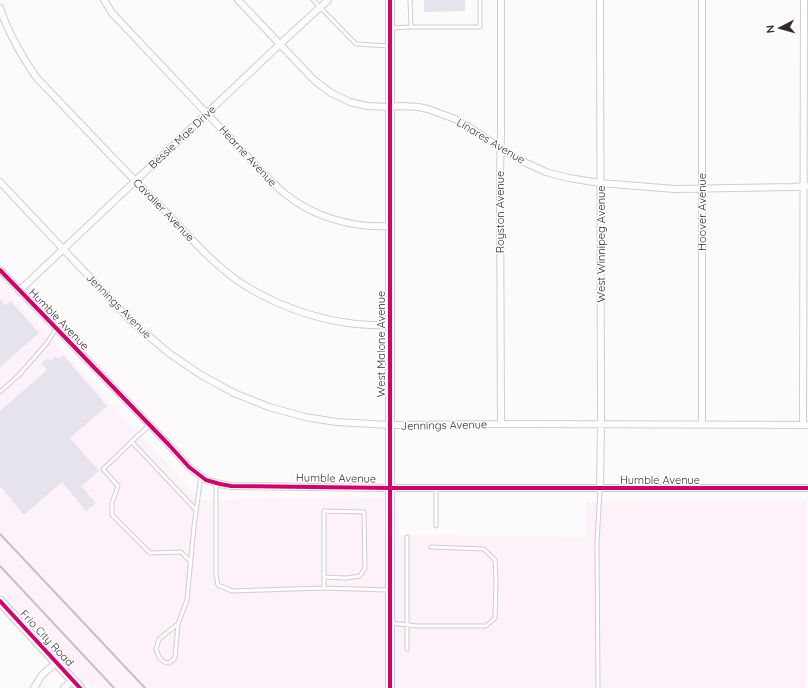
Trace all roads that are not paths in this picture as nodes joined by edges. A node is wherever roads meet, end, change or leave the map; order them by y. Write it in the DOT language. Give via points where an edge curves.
graph roads {
  1 [pos="104,0"];
  2 [pos="238,0"];
  3 [pos="313,0"];
  4 [pos="328,0"];
  5 [pos="390,0"];
  6 [pos="410,0"];
  7 [pos="480,0"];
  8 [pos="501,0"];
  9 [pos="600,0"];
  10 [pos="702,0"];
  11 [pos="804,0"];
  12 [pos="320,7"];
  13 [pos="0,8"];
  14 [pos="411,27"];
  15 [pos="389,28"];
  16 [pos="279,44"];
  17 [pos="389,46"];
  18 [pos="389,107"];
  19 [pos="208,113"];
  20 [pos="500,148"];
  21 [pos="135,181"];
  22 [pos="0,182"];
  23 [pos="600,184"];
  24 [pos="806,186"];
  25 [pos="702,189"];
  26 [pos="389,226"];
  27 [pos="63,249"];
  28 [pos="0,270"];
  29 [pos="19,291"];
  30 [pos="390,326"];
  31 [pos="56,329"];
  32 [pos="0,392"];
  33 [pos="501,424"];
  34 [pos="601,424"];
  35 [pos="702,424"];
  36 [pos="150,425"];
  37 [pos="390,425"];
  38 [pos="806,425"];
  39 [pos="132,442"];
  40 [pos="201,476"];
  41 [pos="216,483"];
  42 [pos="390,488"];
  43 [pos="436,488"];
  44 [pos="808,488"];
  45 [pos="600,489"];
  46 [pos="196,510"];
  47 [pos="436,526"];
  48 [pos="407,537"];
  49 [pos="431,547"];
  50 [pos="191,562"];
  51 [pos="324,577"];
  52 [pos="324,588"];
  53 [pos="390,590"];
  54 [pos="0,601"];
  55 [pos="390,623"];
  56 [pos="178,624"];
  57 [pos="407,625"];
  58 [pos="407,648"];
  59 [pos="56,662"];
  60 [pos="73,680"];
  61 [pos="34,688"];
  62 [pos="64,688"];
  63 [pos="80,688"];
  64 [pos="390,688"];
  65 [pos="598,688"];
  1 -- 19 [label="street, Hearne Avenue" via="112,13"];
  2 -- 16 [label="street, Linares Avenue"];
  3 -- 12 [label="lane"];
  4 -- 12 [label="street, Bessie Mae Drive"];
  5 -- 15 [label="street, West Malone Avenue"];
  6 -- 14 [label="lane"];
  7 -- 14 [label="lane" via="480,27"];
  8 -- 20 [label="street, Royston Avenue"];
  9 -- 23 [label="street, West Winnipeg Avenue"];
  10 -- 25 [label="street, Hoover Avenue"];
  11 -- 24 [label="street"];
  12 -- 16 [label="street, Bessie Mae Drive"];
  12 -- 17 [label="lane" via="356,44"];
  13 -- 21 [label="street, Cavalier Avenue" via="13,41 36,76"];
  14 -- 15 [label="lane"];
  15 -- 17 [label="street, West Malone Avenue"];
  16 -- 18 [label="street, Linares Avenue" via="314,80 331,93 360,105"];
  16 -- 19 [label="street, Bessie Mae Drive"];
  17 -- 18 [label="street, West Malone Avenue"];
  18 -- 20 [label="street, Linares Avenue" via="428,108 469,127"];
  18 -- 26 [label="street, West Malone Avenue"];
  19 -- 21 [label="street, Bessie Mae Drive"];
  19 -- 26 [label="street, Hearne Avenue" via="276,186 301,205 342,222"];
  20 -- 23 [label="street, Linares Avenue" via="546,172"];
  20 -- 33 [label="street, Royston Avenue"];
  21 -- 27 [label="street, Bessie Mae Drive"];
  21 -- 30 [label="street, Cavalier Avenue" via="214,262 256,292 306,314 357,324"];
  22 -- 27 [label="street, Jennings Avenue"];
  23 -- 25 [label="street, Linares Avenue"];
  23 -- 34 [label="street, West Winnipeg Avenue"];
  24 -- 25 [label="street, Linares Avenue"];
  24 -- 38 [label="street"];
  25 -- 35 [label="street, Hoover Avenue"];
  26 -- 30 [label="street, West Malone Avenue"];
  27 -- 29 [label="street, Bessie Mae Drive"];
  27 -- 37 [label="street, Jennings Avenue" via="131,321 170,354 234,393 269,407 305,417 336,422"];
  28 -- 29 [label="street, Humble Avenue"];
  29 -- 31 [label="street, Humble Avenue"];
  30 -- 37 [label="street, West Malone Avenue"];
  31 -- 32 [label="lane" via="19,375"];
  31 -- 36 [label="street, Humble Avenue"];
  33 -- 34 [label="street, Jennings Avenue"];
  33 -- 37 [label="street, Jennings Avenue"];
  34 -- 35 [label="street, Jennings Avenue"];
  34 -- 45 [label="street, West Winnipeg Avenue"];
  35 -- 38 [label="street, Jennings Avenue"];
  36 -- 39 [label="lane"];
  36 -- 40 [label="street, Humble Avenue" via="189,467"];
  37 -- 42 [label="street, West Malone Avenue"];
  39 -- 46 [label="lane"];
  39 -- 50 [label="lane" via="102,469 118,486 112,503 112,515 150,553 182,552"];
  40 -- 41 [label="street, Humble Avenue"];
  40 -- 46 [label="lane"];
  41 -- 42 [label="street, Humble Avenue" via="232,486"];
  41 -- 52 [label="lane" via="218,585 232,591"];
  42 -- 43 [label="street, Humble Avenue"];
  42 -- 53 [label="street, West Malone Avenue"];
  43 -- 45 [label="street, Humble Avenue"];
  43 -- 47 [label="lane"];
  44 -- 45 [label="street, Humble Avenue"];
  45 -- 65 [label="lane"];
  46 -- 50 [label="lane"];
  48 -- 57 [label="lane"];
  49 -- 57 [label="lane" via="484,549 495,560 495,618 486,626"];
  50 -- 56 [label="lane" via="187,600"];
  51 -- 51 [label="lane" via="324,511 364,512 365,568 360,576"];
  51 -- 52 [label="lane"];
  52 -- 53 [label="lane"];
  53 -- 55 [label="street, West Malone Avenue"];
  54 -- 59 [label="main road, Frio City Road"];
  55 -- 57 [label="lane"];
  55 -- 64 [label="street, West Malone Avenue"];
  56 -- 56 [label="lane" via="159,639 156,649 163,662 169,663 175,658"];
  57 -- 58 [label="lane"];
  59 -- 60 [label="main road, Frio City Road"];
  59 -- 61 [label="street" via="42,675"];
  60 -- 62 [label="street"];
  60 -- 63 [label="main road, Frio City Road"];
}
